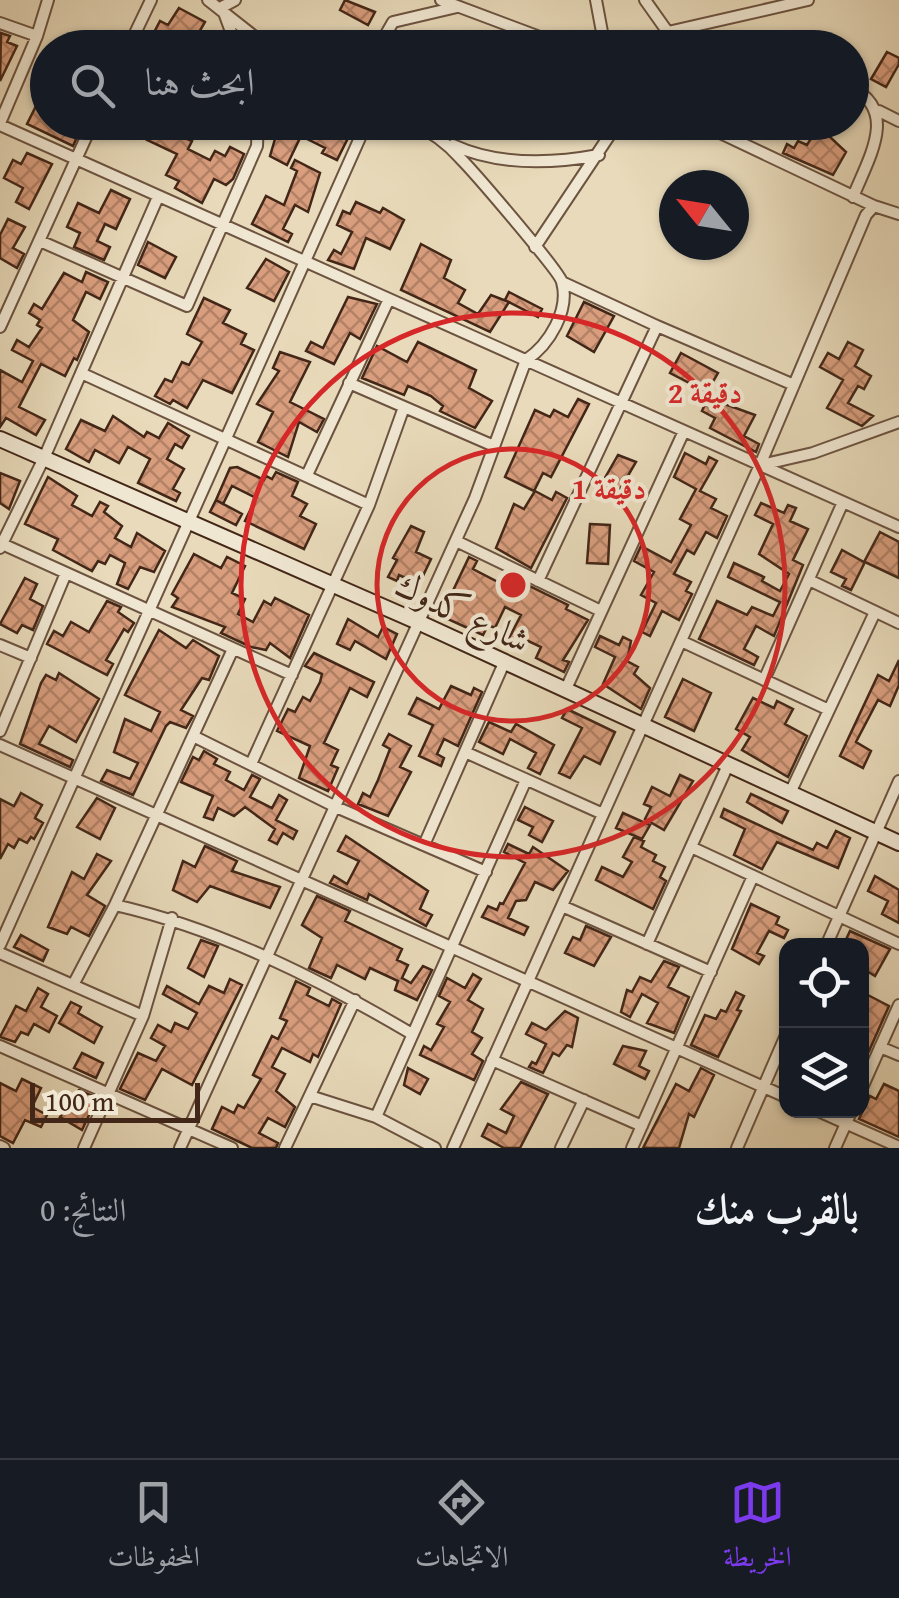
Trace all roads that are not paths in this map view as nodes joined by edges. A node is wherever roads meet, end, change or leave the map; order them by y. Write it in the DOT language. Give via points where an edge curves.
graph roads {
  1 [pos="48,0"];
  2 [pos="151,0"];
  3 [pos="208,0"];
  4 [pos="234,0"];
  5 [pos="441,0"];
  6 [pos="596,0"];
  7 [pos="645,0"];
  8 [pos="808,0"];
  9 [pos="222,6"];
  10 [pos="458,6"];
  11 [pos="0,23"];
  12 [pos="39,30"];
  13 [pos="137,30"];
  14 [pos="231,30"];
  15 [pos="249,30"];
  16 [pos="388,30"];
  17 [pos="521,30"];
  18 [pos="601,30"];
  19 [pos="667,30"];
  20 [pos="677,30"];
  21 [pos="30,34"];
  22 [pos="30,53"];
  23 [pos="869,97"];
  24 [pos="879,111"];
  25 [pos="899,122"];
  26 [pos="0,124"];
  27 [pos="30,137"];
  28 [pos="36,140"];
  29 [pos="84,140"];
  30 [pos="257,140"];
  31 [pos="360,140"];
  32 [pos="441,140"];
  33 [pos="447,140"];
  34 [pos="607,140"];
  35 [pos="729,140"];
  36 [pos="599,154"];
  37 [pos="76,158"];
  38 [pos="158,197"];
  39 [pos="853,197"];
  40 [pos="874,206"];
  41 [pos="899,214"];
  42 [pos="224,226"];
  43 [pos="40,241"];
  44 [pos="535,247"];
  45 [pos="304,261"];
  46 [pos="122,277"];
  47 [pos="562,282"];
  48 [pos="389,300"];
  49 [pos="0,326"];
  50 [pos="657,326"];
  51 [pos="526,360"];
  52 [pos="81,373"];
  53 [pos="349,383"];
  54 [pos="794,385"];
  55 [pos="622,404"];
  56 [pos="404,407"];
  57 [pos="899,422"];
  58 [pos="684,431"];
  59 [pos="225,438"];
  60 [pos="0,440"];
  61 [pos="494,446"];
  62 [pos="44,458"];
  63 [pos="760,465"];
  64 [pos="308,473"];
  65 [pos="843,502"];
  66 [pos="369,505"];
  67 [pos="188,522"];
  68 [pos="899,527"];
  69 [pos="456,540"];
  70 [pos="1,545"];
  71 [pos="66,574"];
  72 [pos="809,580"];
  73 [pos="538,581"];
  74 [pos="334,587"];
  75 [pos="148,610"];
  76 [pos="601,611"];
  77 [pos="875,612"];
  78 [pos="418,622"];
  79 [pos="899,623"];
  80 [pos="681,641"];
  81 [pos="0,645"];
  82 [pos="233,649"];
  83 [pos="31,658"];
  84 [pos="504,663"];
  85 [pos="292,675"];
  86 [pos="764,680"];
  87 [pos="565,691"];
  88 [pos="829,710"];
  89 [pos="642,726"];
  90 [pos="0,731"];
  91 [pos="193,736"];
  92 [pos="0,746"];
  93 [pos="465,752"];
  94 [pos="251,764"];
  95 [pos="728,765"];
  96 [pos="74,778"];
  97 [pos="526,780"];
  98 [pos="899,781"];
  99 [pos="790,793"];
  100 [pos="336,807"];
  101 [pos="603,814"];
  102 [pos="157,816"];
  103 [pos="876,832"];
  104 [pos="899,843"];
  105 [pos="424,845"];
  106 [pos="691,847"];
  107 [pos="486,872"];
  108 [pos="752,876"];
  109 [pos="302,881"];
  110 [pos="115,905"];
  111 [pos="562,906"];
  112 [pos="838,917"];
  113 [pos="172,918"];
  114 [pos="829,938"];
  115 [pos="0,944"];
  116 [pos="647,944"];
  117 [pos="899,944"];
  118 [pos="452,948"];
  119 [pos="0,953"];
  120 [pos="265,958"];
  121 [pos="711,972"];
  122 [pos="528,982"];
  123 [pos="73,985"];
  124 [pos="355,1000"];
  125 [pos="899,1005"];
  126 [pos="143,1016"];
  127 [pos="412,1034"];
  128 [pos="0,1046"];
  129 [pos="880,1047"];
  130 [pos="678,1049"];
  131 [pos="779,1052"];
  132 [pos="899,1055"];
  133 [pos="492,1060"];
  134 [pos="869,1072"];
  135 [pos="764,1087"];
  136 [pos="108,1094"];
  137 [pos="779,1094"];
  138 [pos="312,1097"];
  139 [pos="584,1100"];
  140 [pos="376,1117"];
  141 [pos="833,1118"];
  142 [pos="849,1118"];
  143 [pos="846,1124"];
  144 [pos="642,1126"];
  145 [pos="188,1128"];
  146 [pos="84,1148"];
  147 [pos="180,1148"];
  148 [pos="232,1148"];
  149 [pos="285,1148"];
  150 [pos="434,1148"];
  151 [pos="453,1148"];
  152 [pos="561,1148"];
  153 [pos="632,1148"];
  154 [pos="737,1148"];
  155 [pos="835,1148"];
  156 [pos="899,1148"];
  1 -- 12 [label="street"];
  2 -- 13 [label="street"];
  3 -- 9 [label="street"];
  4 -- 9 [label="street"];
  5 -- 10 [label="street"];
  6 -- 18 [label="street"];
  7 -- 19 [label="street"];
  8 -- 20 [label="street"];
  9 -- 14 [label="street"];
  9 -- 15 [label="street"];
  10 -- 16 [label="street" via="393,22"];
  10 -- 17 [label="street"];
  11 -- 21 [label="street"];
  22 -- 26 [label="street"];
  23 -- 24 [label="street"];
  24 -- 25 [label="street"];
  24 -- 39 [label="street" via="878,132"];
  26 -- 27 [label="street"];
  28 -- 37 [label="street"];
  29 -- 37 [label="street"];
  30 -- 42 [label="street"];
  31 -- 45 [label="street"];
  32 -- 44 [label="street"];
  33 -- 36 [label="street" via="477,156 552,161"];
  34 -- 36 [label="street"];
  35 -- 39 [label="street"];
  36 -- 44 [label="street"];
  37 -- 38 [label="street"];
  37 -- 43 [label="street"];
  38 -- 42 [label="street"];
  38 -- 46 [label="street"];
  39 -- 40 [label="street"];
  40 -- 41 [label="street"];
  40 -- 54 [label="street"];
  42 -- 45 [label="street"];
  42 -- 46 [label="street" via="187,306"];
  43 -- 46 [label="street"];
  43 -- 49 [label="street"];
  44 -- 47 [label="street"];
  45 -- 48 [label="street"];
  45 -- 59 [label="street"];
  46 -- 52 [label="street"];
  47 -- 50 [label="street"];
  47 -- 51 [label="street" via="562,312"];
  48 -- 51 [label="street"];
  48 -- 53 [label="street"];
  50 -- 54 [label="street"];
  50 -- 55 [label="street"];
  51 -- 55 [label="street"];
  51 -- 61 [label="street"];
  52 -- 59 [label="street"];
  52 -- 62 [label="street"];
  53 -- 56 [label="street"];
  53 -- 64 [label="street"];
  54 -- 63 [label="street"];
  55 -- 58 [label="street"];
  55 -- 73 [label="street"];
  56 -- 61 [label="street"];
  56 -- 66 [label="street"];
  57 -- 63 [label="street"];
  58 -- 63 [label="street"];
  58 -- 76 [label="street"];
  59 -- 64 [label="street"];
  59 -- 67 [label="street"];
  60 -- 62 [label="street, شارع كدوك"];
  61 -- 69 [label="street"];
  62 -- 67 [label="street, شارع كدوك"];
  62 -- 70 [label="street"];
  63 -- 65 [label="street"];
  63 -- 80 [label="street"];
  64 -- 66 [label="street"];
  65 -- 68 [label="street"];
  65 -- 72 [label="street"];
  66 -- 74 [label="street"];
  67 -- 74 [label="street, شارع كدوك"];
  67 -- 75 [label="street"];
  69 -- 73 [label="street"];
  69 -- 78 [label="street"];
  70 -- 71 [label="street"];
  71 -- 75 [label="street"];
  71 -- 83 [label="street"];
  72 -- 77 [label="street"];
  72 -- 86 [label="street"];
  73 -- 76 [label="street"];
  74 -- 78 [label="street, شارع كدوك"];
  74 -- 85 [label="street"];
  75 -- 82 [label="street"];
  75 -- 96 [label="street"];
  76 -- 87 [label="street"];
  77 -- 79 [label="street"];
  77 -- 88 [label="street"];
  78 -- 84 [label="street, شارع كدوك"];
  78 -- 100 [label="street"];
  80 -- 86 [label="street"];
  80 -- 89 [label="street"];
  81 -- 83 [label="street"];
  82 -- 85 [label="street"];
  82 -- 91 [label="street"];
  83 -- 90 [label="street"];
  84 -- 87 [label="street, شارع كدوك"];
  84 -- 93 [label="street"];
  85 -- 94 [label="street"];
  86 -- 88 [label="street"];
  87 -- 89 [label="street, شارع كدوك"];
  88 -- 99 [label="street"];
  89 -- 95 [label="street, شارع كدوك"];
  89 -- 101 [label="street"];
  91 -- 94 [label="street"];
  91 -- 102 [label="street"];
  92 -- 96 [label="street"];
  93 -- 97 [label="street"];
  93 -- 105 [label="street"];
  94 -- 100 [label="street"];
  95 -- 99 [label="street, شارع كدوك"];
  95 -- 106 [label="street"];
  96 -- 102 [label="street"];
  96 -- 115 [label="street"];
  97 -- 101 [label="street"];
  97 -- 107 [label="street"];
  98 -- 103 [label="street"];
  99 -- 103 [label="street, شارع كدوك"];
  100 -- 105 [label="street"];
  100 -- 109 [label="street"];
  101 -- 111 [label="street"];
  102 -- 109 [label="street"];
  102 -- 110 [label="street"];
  103 -- 104 [label="street, شارع كدوك"];
  103 -- 112 [label="street"];
  105 -- 107 [label="street"];
  106 -- 108 [label="street"];
  106 -- 116 [label="street"];
  107 -- 118 [label="street"];
  108 -- 112 [label="street"];
  108 -- 121 [label="street"];
  109 -- 118 [label="street"];
  109 -- 120 [label="street"];
  110 -- 113 [label="street"];
  110 -- 123 [label="street"];
  111 -- 116 [label="street"];
  111 -- 122 [label="street"];
  112 -- 114 [label="street"];
  112 -- 117 [label="street"];
  113 -- 120 [label="street"];
  113 -- 126 [label="street"];
  116 -- 121 [label="street"];
  118 -- 122 [label="street"];
  118 -- 127 [label="street"];
  119 -- 123 [label="street"];
  120 -- 124 [label="street"];
  120 -- 145 [label="street"];
  121 -- 130 [label="street"];
  122 -- 130 [label="street"];
  122 -- 133 [label="street"];
  123 -- 126 [label="street"];
  124 -- 127 [label="street"];
  124 -- 138 [label="street"];
  125 -- 129 [label="street"];
  126 -- 136 [label="street"];
  127 -- 140 [label="street"];
  128 -- 136 [label="street"];
  129 -- 132 [label="street"];
  129 -- 134 [label="street"];
  130 -- 135 [label="street"];
  130 -- 144 [label="street"];
  131 -- 135 [label="street"];
  133 -- 139 [label="street"];
  133 -- 151 [label="street"];
  135 -- 137 [label="street"];
  135 -- 154 [label="street"];
  136 -- 145 [label="street"];
  136 -- 146 [label="street"];
  138 -- 140 [label="street"];
  138 -- 149 [label="street"];
  139 -- 144 [label="street"];
  139 -- 152 [label="street"];
  140 -- 150 [label="street"];
  141 -- 143 [label="street"];
  142 -- 143 [label="street"];
  143 -- 155 [label="street"];
  143 -- 156 [label="street"];
  144 -- 153 [label="street"];
  145 -- 147 [label="street"];
  145 -- 148 [label="street"];
}
